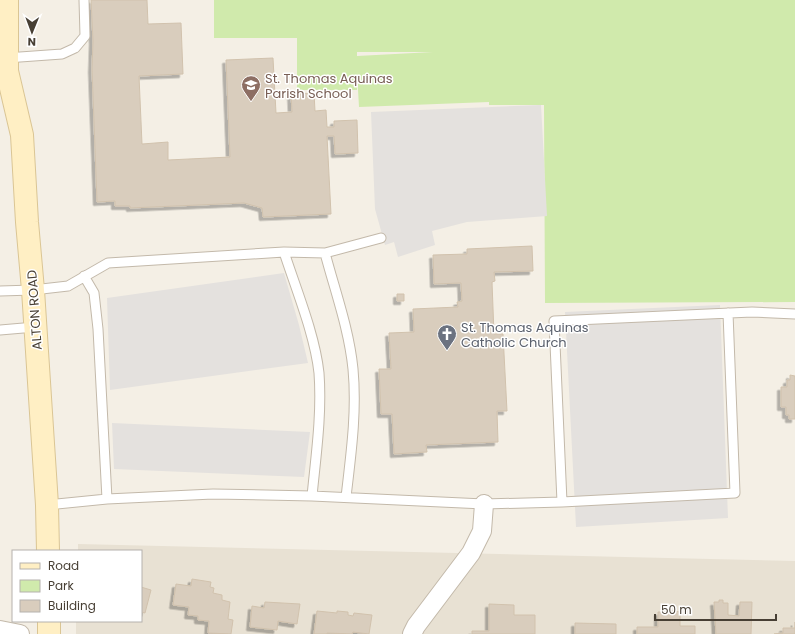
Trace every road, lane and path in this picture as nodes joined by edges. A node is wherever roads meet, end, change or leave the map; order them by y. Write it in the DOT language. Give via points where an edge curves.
graph roads {
  1 [pos="7,0"];
  2 [pos="84,0"];
  3 [pos="7,64"];
  4 [pos="0,103"];
  5 [pos="381,238"];
  6 [pos="284,252"];
  7 [pos="324,253"];
  8 [pos="84,276"];
  9 [pos="0,290"];
  10 [pos="33,290"];
  11 [pos="728,313"];
  12 [pos="795,314"];
  13 [pos="35,327"];
  14 [pos="0,330"];
  15 [pos="312,496"];
  16 [pos="346,497"];
  17 [pos="107,500"];
  18 [pos="562,502"];
  19 [pos="484,504"];
  20 [pos="47,505"];
  21 [pos="48,550"];
  22 [pos="49,622"];
  23 [pos="0,630"];
  24 [pos="20,634"];
  25 [pos="49,634"];
  26 [pos="412,634"];
  1 -- 3 [label="street, ALTON ROAD"];
  2 -- 3 [label="lane" via="85,36 75,48 62,54"];
  3 -- 4 [label="street, ALTON ROAD"];
  3 -- 10 [label="street, ALTON ROAD" via="22,135"];
  5 -- 7 [label="lane"];
  6 -- 7 [label="lane"];
  6 -- 8 [label="lane" via="108,263"];
  6 -- 15 [label="lane" via="309,327 319,372 320,400"];
  7 -- 16 [label="lane" via="346,329 353,368 353,431"];
  8 -- 10 [label="lane" via="68,286"];
  8 -- 17 [label="lane" via="94,293 98,329"];
  9 -- 10 [label="lane"];
  10 -- 13 [label="street, ALTON ROAD"];
  11 -- 12 [label="lane"];
  11 -- 18 [label="lane" via="735,494"];
  11 -- 18 [label="lane" via="554,321"];
  13 -- 14 [label="lane"];
  13 -- 20 [label="street, ALTON ROAD"];
  15 -- 16 [label="lane"];
  15 -- 17 [label="lane" via="213,494"];
  16 -- 19 [label="lane"];
  17 -- 20 [label="lane"];
  18 -- 19 [label="lane"];
  19 -- 26 [label="street" via="482,531 471,553"];
  20 -- 21 [label="street, ALTON ROAD"];
  22 -- 25 [label="street"];
  23 -- 24 [label="street"];
}
